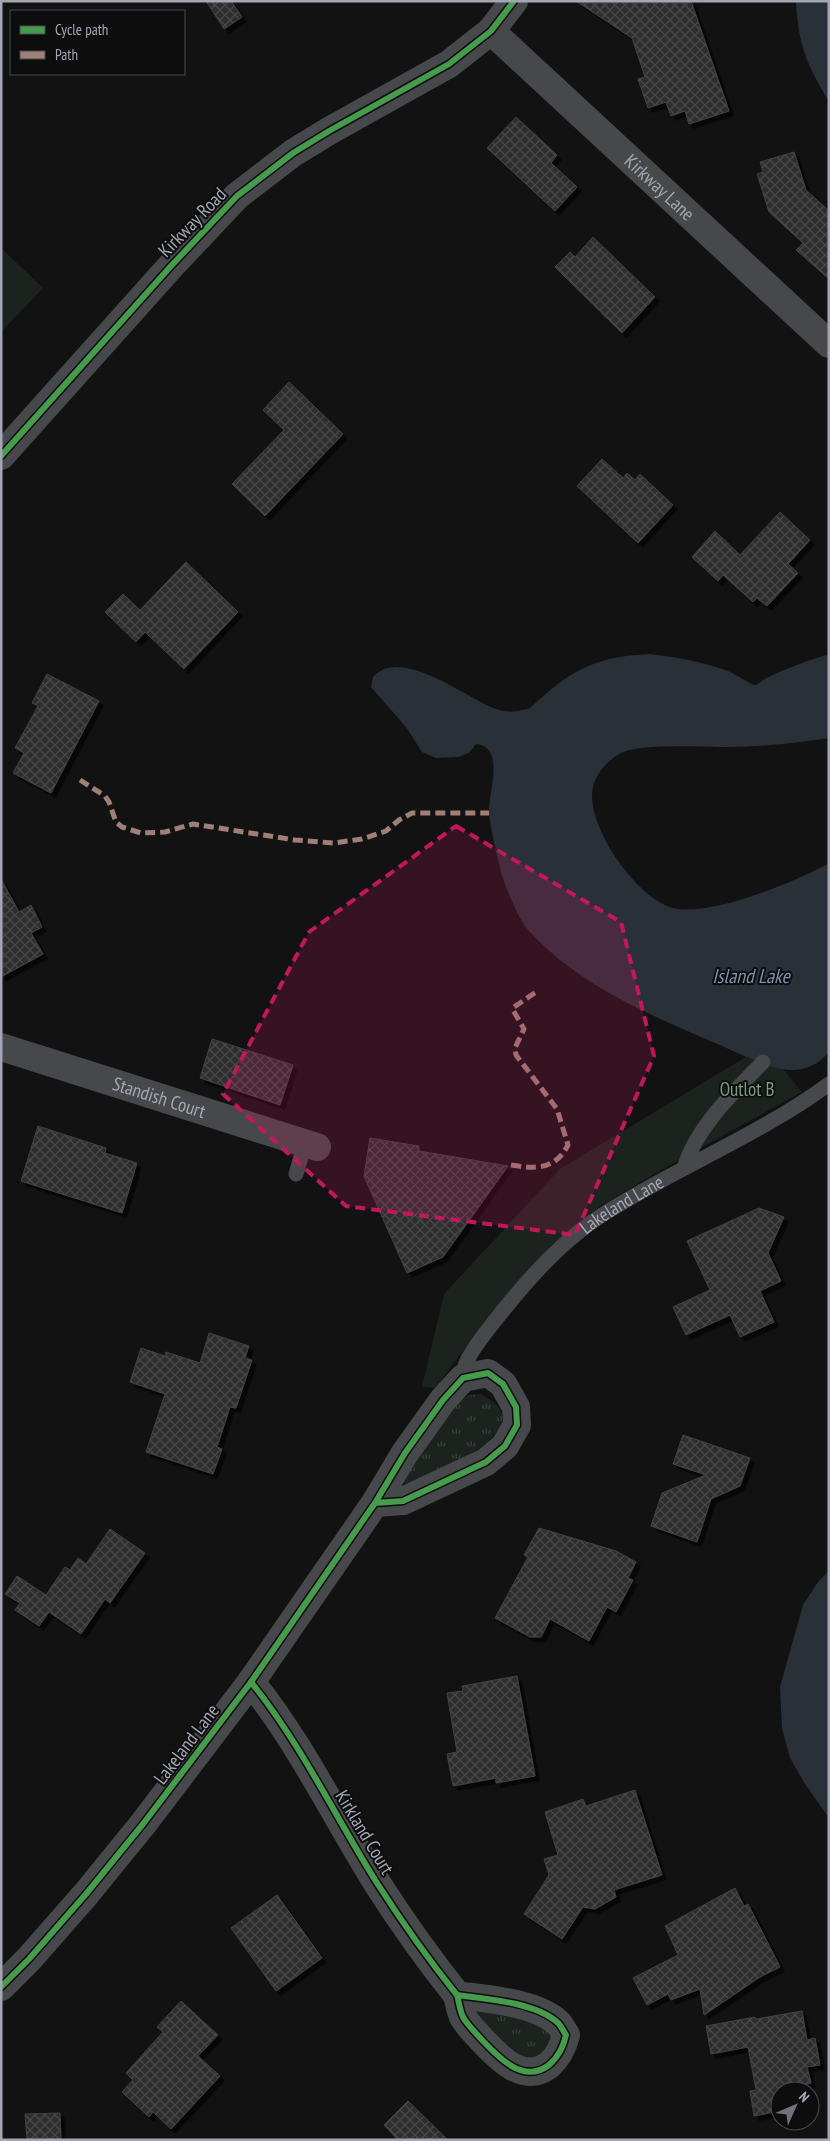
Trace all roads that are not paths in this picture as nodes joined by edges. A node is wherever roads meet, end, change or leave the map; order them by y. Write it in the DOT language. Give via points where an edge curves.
graph roads {
  1 [pos="514,1"];
  2 [pos="492,31"];
  3 [pos="829,344"];
  4 [pos="1,456"];
  5 [pos="1,1047"];
  6 [pos="763,1062"];
  7 [pos="829,1084"];
  8 [pos="311,1145"];
  9 [pos="684,1168"];
  10 [pos="296,1174"];
  11 [pos="463,1378"];
  12 [pos="375,1503"];
  13 [pos="251,1682"];
  14 [pos="1,1987"];
  15 [pos="457,1995"];
  1 -- 2 [label="street, Kirkway Road"];
  2 -- 3 [label="street, Kirkway Lane"];
  2 -- 4 [label="street, Kirkway Road" via="449,64 293,153 237,196"];
  5 -- 8 [label="street, Standish Court"];
  6 -- 9 [label="lane" via="716,1113 688,1155"];
  7 -- 9 [label="lane, Lakeland Lane" via="772,1121"];
  8 -- 10 [label="lane"];
  9 -- 11 [label="lane, Lakeland Lane" via="600,1216 559,1249 523,1286 489,1329 466,1363"];
  11 -- 12 [label="street, Lakeland Lane" via="405,1453"];
  11 -- 12 [label="street" via="488,1374 503,1384 516,1407 517,1425 505,1446 486,1462 403,1502"];
  12 -- 13 [label="street, Lakeland Lane"];
  13 -- 14 [label="street, Lakeland Lane" via="92,1887"];
  13 -- 15 [label="street, Kirkland Court" via="284,1727 424,1955"];
}
